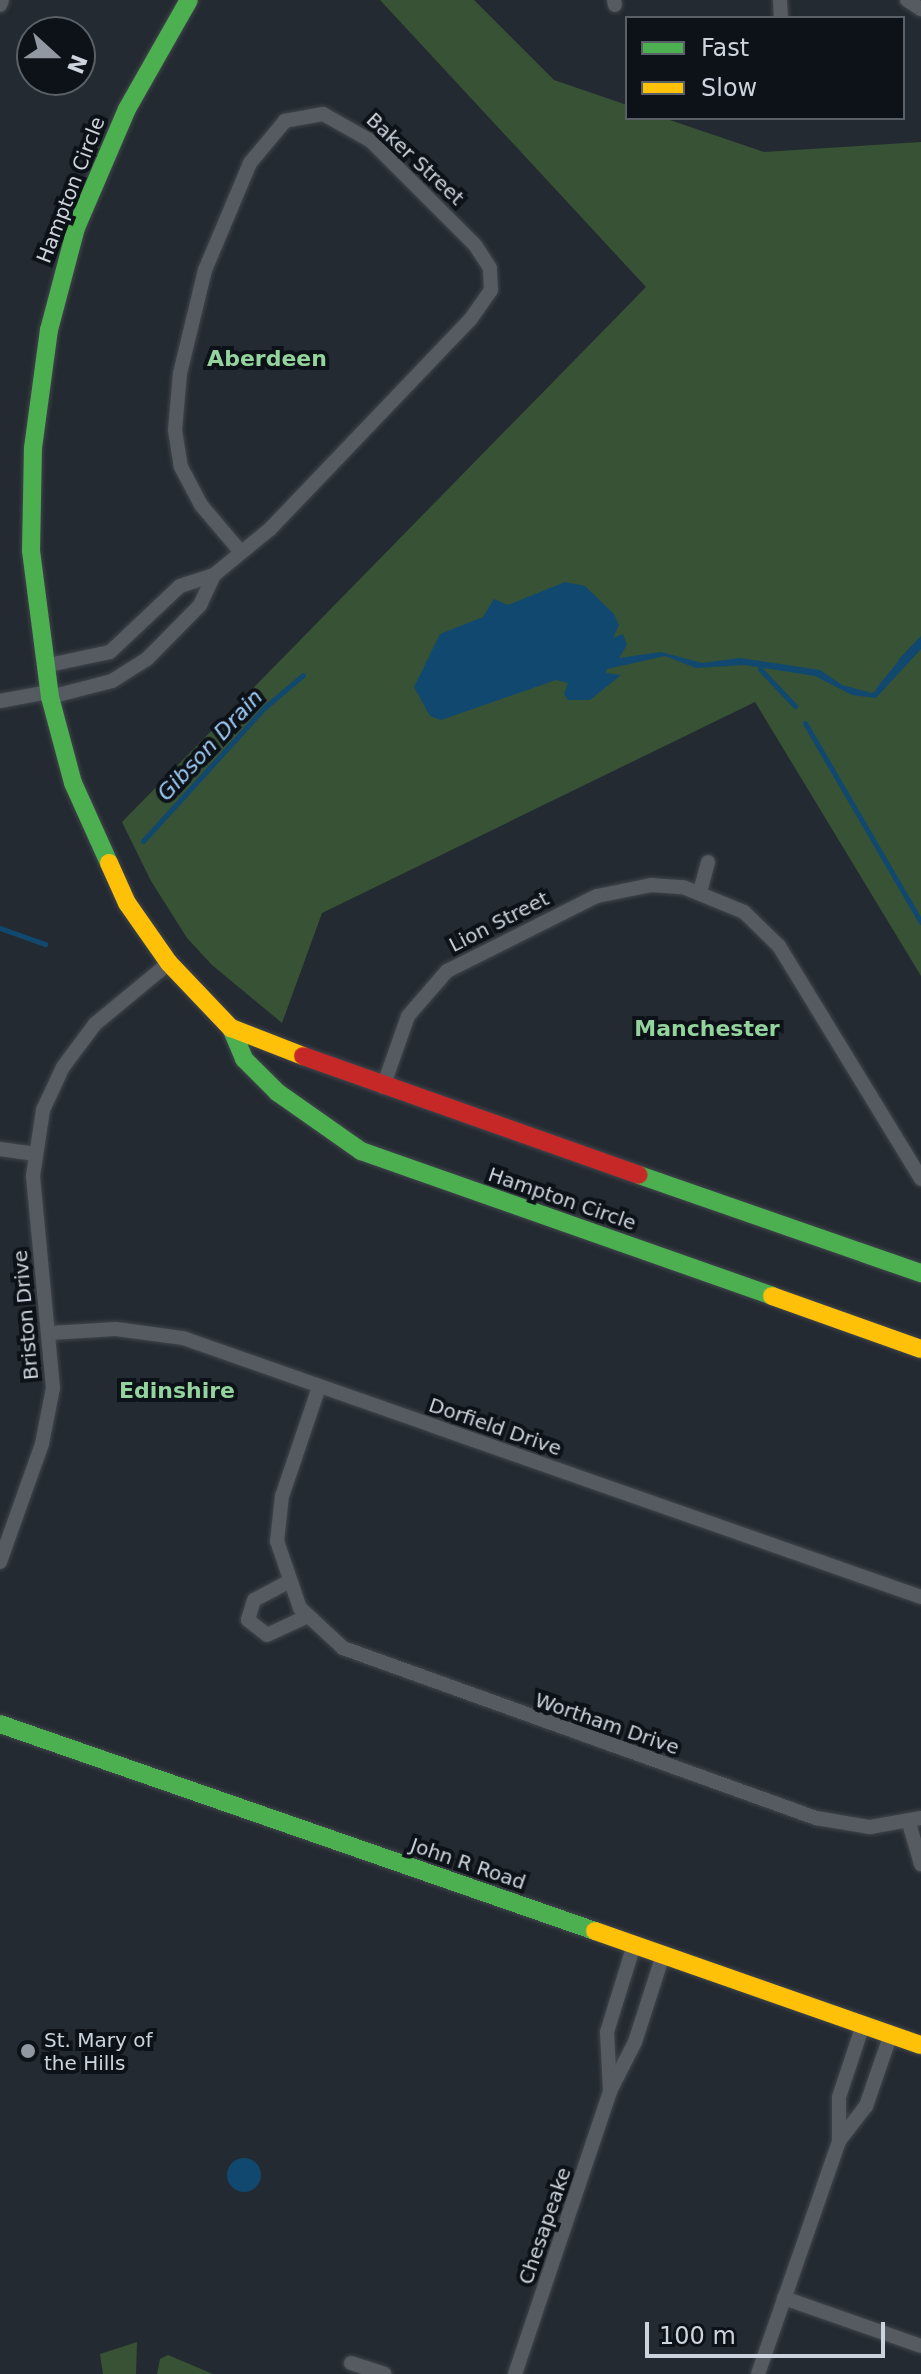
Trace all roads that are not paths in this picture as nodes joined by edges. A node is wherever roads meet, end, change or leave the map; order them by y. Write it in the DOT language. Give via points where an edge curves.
graph roads {
  1 [pos="189,0"];
  2 [pos="907,0"];
  3 [pos="921,9"];
  4 [pos="239,550"];
  5 [pos="214,575"];
  6 [pos="130,637"];
  7 [pos="147,659"];
  8 [pos="44,666"];
  9 [pos="50,695"];
  10 [pos="0,701"];
  11 [pos="708,862"];
  12 [pos="700,892"];
  13 [pos="169,963"];
  14 [pos="231,1028"];
  15 [pos="383,1087"];
  16 [pos="0,1149"];
  17 [pos="34,1154"];
  18 [pos="921,1179"];
  19 [pos="921,1273"];
  20 [pos="50,1333"];
  21 [pos="921,1349"];
  22 [pos="319,1387"];
  23 [pos="0,1562"];
  24 [pos="288,1582"];
  25 [pos="921,1597"];
  26 [pos="306,1617"];
  27 [pos="0,1724"];
  28 [pos="915,1820"];
  29 [pos="921,1864"];
  30 [pos="634,1945"];
  31 [pos="663,1955"];
  32 [pos="863,2025"];
  33 [pos="891,2034"];
  34 [pos="921,2045"];
  35 [pos="610,2091"];
  36 [pos="839,2141"];
  37 [pos="784,2298"];
  38 [pos="921,2346"];
  39 [pos="351,2363"];
  40 [pos="384,2374"];
  41 [pos="515,2374"];
  42 [pos="758,2374"];
  1 -- 8 [label="street, Hampton Circle" via="108,148 76,228 49,330 38,390 31,510"];
  2 -- 3 [label="street"];
  4 -- 4 [label="street, Baker Street" via="270,529 470,320 491,290 490,268 475,245 371,141 323,114 285,121 250,163 205,270 180,373 175,430 181,467 201,505"];
  4 -- 5 [label="street, Baker Street"];
  5 -- 6 [label="street, Baker Street" via="180,586"];
  5 -- 7 [label="street, Baker Street" via="200,605"];
  6 -- 7 [label="street"];
  6 -- 8 [label="street, Baker Street" via="99,658"];
  7 -- 9 [label="street, Baker Street" via="112,681"];
  8 -- 9 [label="street, Hampton Circle"];
  9 -- 10 [label="street, Baker Street"];
  9 -- 13 [label="street, Hampton Circle" via="94,835 127,903"];
  11 -- 12 [label="street"];
  12 -- 15 [label="street, Lion Street" via="651,885 614,891 460,962 418,999"];
  12 -- 18 [label="street, Lion Street" via="744,912 794,965"];
  13 -- 14 [label="street, Hampton Circle"];
  13 -- 17 [label="street, Briston Drive" via="95,1024 77,1046 52,1087"];
  14 -- 15 [label="street, Hampton Circle"];
  14 -- 21 [label="street, Hampton Circle" via="244,1059 277,1092 361,1151"];
  15 -- 19 [label="street, Hampton Circle"];
  16 -- 17 [label="street"];
  17 -- 20 [label="street, Briston Drive"];
  20 -- 22 [label="street, Dorfield Drive" via="161,1333"];
  20 -- 23 [label="street, Briston Drive" via="50,1411"];
  22 -- 24 [label="street, Wortham Drive" via="278,1509 277,1541"];
  22 -- 25 [label="street, Dorfield Drive"];
  24 -- 26 [label="street, Wortham Drive"];
  24 -- 26 [label="street" via="254,1600 248,1620 267,1635"];
  26 -- 28 [label="street, Wortham Drive" via="367,1660 816,1818 855,1827"];
  27 -- 30 [label="street, John R Road"];
  28 -- 29 [label="street, Wortham Drive"];
  30 -- 31 [label="street, John R Road"];
  30 -- 35 [label="street, Chesapeake" via="607,2032"];
  31 -- 32 [label="street, John R Road"];
  31 -- 35 [label="street, Chesapeake" via="635,2042"];
  32 -- 33 [label="street, John R Road"];
  32 -- 36 [label="street" via="839,2097"];
  33 -- 34 [label="street, John R Road"];
  33 -- 36 [label="street" via="866,2106"];
  35 -- 41 [label="street, Chesapeake"];
  36 -- 37 [label="street"];
  37 -- 38 [label="street"];
  37 -- 42 [label="street"];
  39 -- 40 [label="street"];
}
